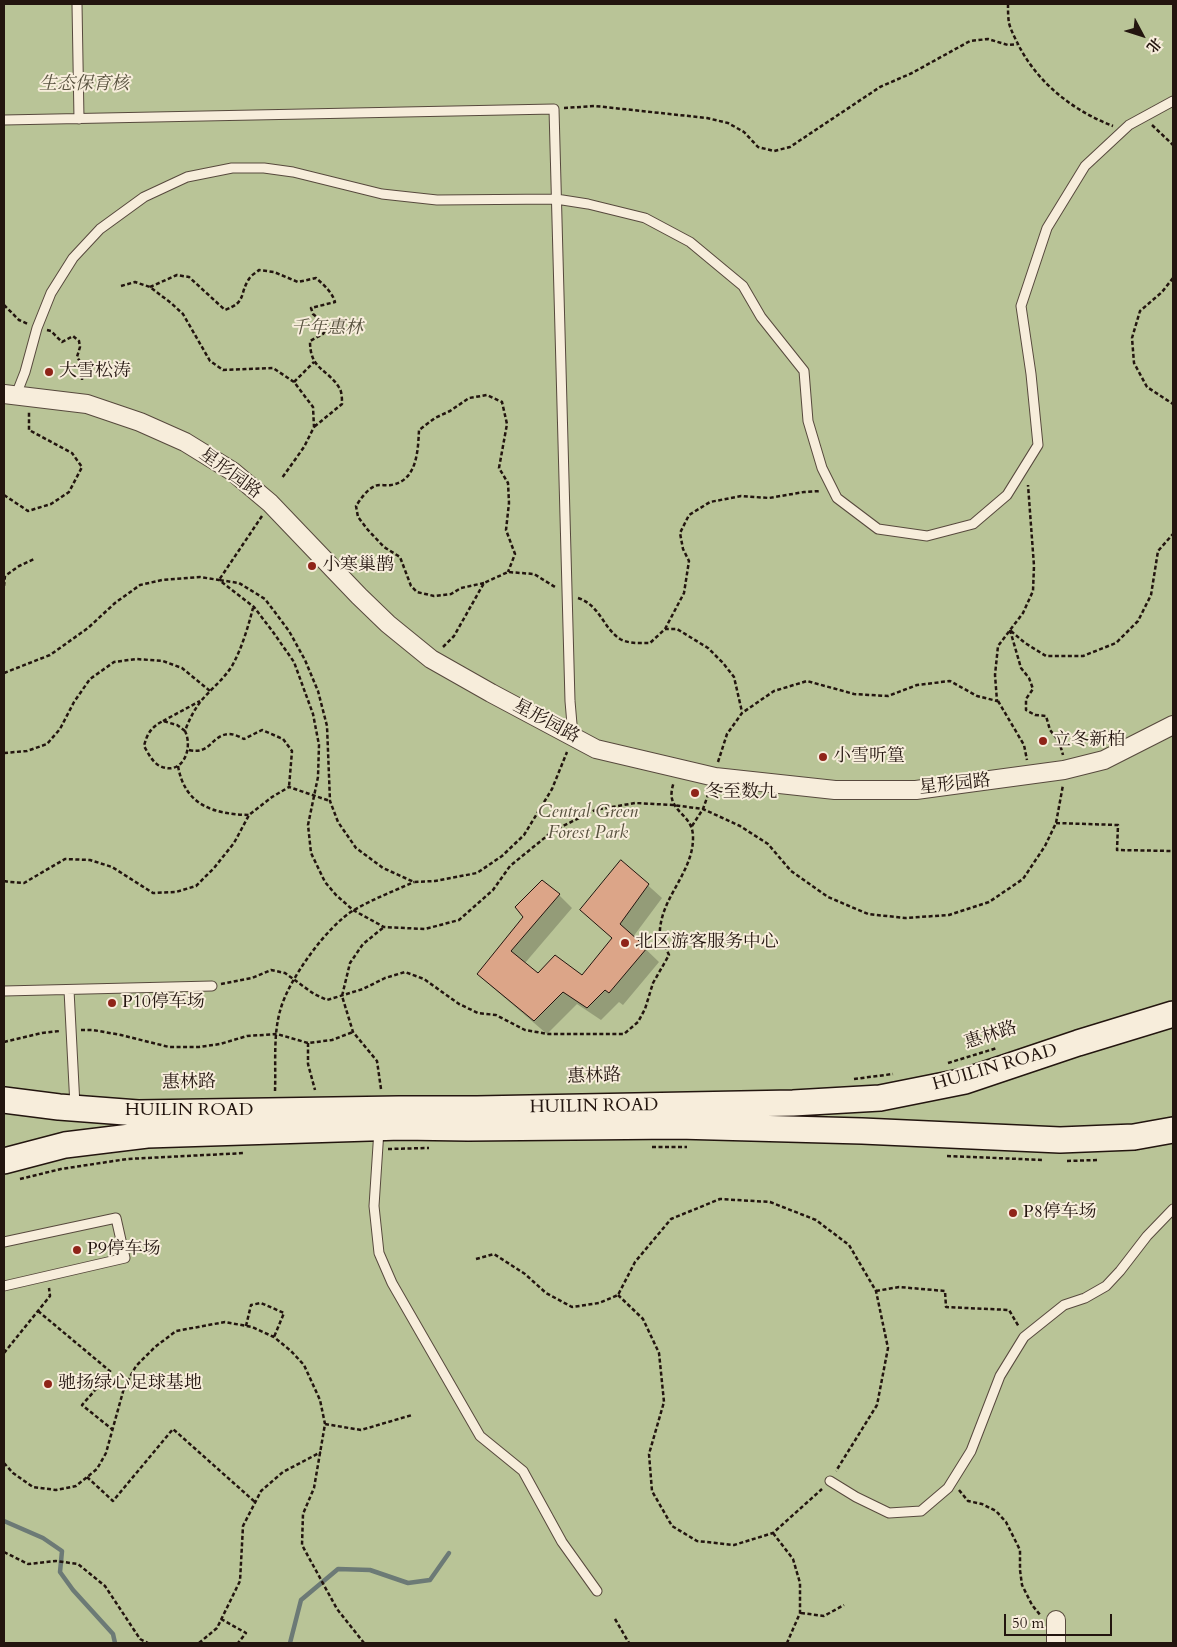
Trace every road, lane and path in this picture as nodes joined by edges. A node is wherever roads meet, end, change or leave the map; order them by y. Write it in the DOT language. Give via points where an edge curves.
graph roads {
  1 [pos="77,4"];
  2 [pos="1008,4"];
  3 [pos="1018,44"];
  4 [pos="1173,101"];
  5 [pos="554,109"];
  6 [pos="1144,117"];
  7 [pos="79,119"];
  8 [pos="4,120"];
  9 [pos="1124,130"];
  10 [pos="1173,146"];
  11 [pos="556,199"];
  12 [pos="1173,278"];
  13 [pos="121,286"];
  14 [pos="150,287"];
  15 [pos="4,305"];
  16 [pos="36,328"];
  17 [pos="314,362"];
  18 [pos="82,380"];
  19 [pos="294,382"];
  20 [pos="17,395"];
  21 [pos="1173,404"];
  22 [pos="314,427"];
  23 [pos="1030,457"];
  24 [pos="282,478"];
  25 [pos="832,489"];
  26 [pos="4,494"];
  27 [pos="270,503"];
  28 [pos="1173,534"];
  29 [pos="34,559"];
  30 [pos="508,572"];
  31 [pos="219,580"];
  32 [pos="484,583"];
  33 [pos="4,586"];
  34 [pos="567,594"];
  35 [pos="254,607"];
  36 [pos="665,629"];
  37 [pos="1010,630"];
  38 [pos="431,659"];
  39 [pos="4,673"];
  40 [pos="211,692"];
  41 [pos="201,700"];
  42 [pos="997,701"];
  43 [pos="742,713"];
  44 [pos="163,721"];
  45 [pos="1173,725"];
  46 [pos="185,731"];
  47 [pos="573,736"];
  48 [pos="189,750"];
  49 [pos="4,753"];
  50 [pos="1027,760"];
  51 [pos="178,766"];
  52 [pos="679,769"];
  53 [pos="1064,770"];
  54 [pos="715,777"];
  55 [pos="289,787"];
  56 [pos="314,796"];
  57 [pos="330,802"];
  58 [pos="673,805"];
  59 [pos="703,809"];
  60 [pos="249,815"];
  61 [pos="1056,823"];
  62 [pos="692,826"];
  63 [pos="1173,851"];
  64 [pos="4,881"];
  65 [pos="414,882"];
  66 [pos="353,910"];
  67 [pos="384,927"];
  68 [pos="293,980"];
  69 [pos="212,986"];
  70 [pos="69,990"];
  71 [pos="4,991"];
  72 [pos="342,996"];
  73 [pos="1173,1014"];
  74 [pos="71,1030"];
  75 [pos="353,1032"];
  76 [pos="277,1034"];
  77 [pos="4,1042"];
  78 [pos="308,1043"];
  79 [pos="999,1047"];
  80 [pos="944,1064"];
  81 [pos="900,1073"];
  82 [pos="846,1080"];
  83 [pos="268,1093"];
  84 [pos="308,1093"];
  85 [pos="4,1100"];
  86 [pos="75,1108"];
  87 [pos="380,1112"];
  88 [pos="1173,1130"];
  89 [pos="646,1147"];
  90 [pos="695,1147"];
  91 [pos="433,1148"];
  92 [pos="245,1153"];
  93 [pos="939,1156"];
  94 [pos="1101,1159"];
  95 [pos="1044,1160"];
  96 [pos="1063,1161"];
  97 [pos="9,1170"];
  98 [pos="1173,1209"];
  99 [pos="4,1242"];
  100 [pos="476,1259"];
  101 [pos="46,1276"];
  102 [pos="4,1286"];
  103 [pos="876,1291"];
  104 [pos="618,1295"];
  105 [pos="38,1311"];
  106 [pos="246,1326"];
  107 [pos="274,1337"];
  108 [pos="1024,1337"];
  109 [pos="4,1353"];
  110 [pos="412,1415"];
  111 [pos="325,1424"];
  112 [pos="113,1430"];
  113 [pos="321,1452"];
  114 [pos="4,1464"];
  115 [pos="87,1477"];
  116 [pos="830,1481"];
  117 [pos="948,1488"];
  118 [pos="255,1502"];
  119 [pos="773,1533"];
  120 [pos="4,1552"];
  121 [pos="597,1591"];
  122 [pos="844,1605"];
  123 [pos="800,1612"];
  124 [pos="221,1619"];
  125 [pos="615,1619"];
  126 [pos="1056,1620"];
  127 [pos="148,1643"];
  128 [pos="198,1643"];
  129 [pos="238,1643"];
  130 [pos="364,1643"];
  131 [pos="629,1643"];
  132 [pos="787,1643"];
  133 [pos="1056,1643"];
  1 -- 7 [label="lane"];
  2 -- 3 [label="path" via="1010,24"];
  3 -- 5 [label="path" via="1008,45 988,38 970,42 912,74 880,87 790,147 774,151 758,147 744,132 728,123 707,118 595,106"];
  3 -- 9 [label="path" via="1037,74 1059,96 1091,116"];
  4 -- 6 [label="lane"];
  5 -- 7 [label="lane"];
  5 -- 11 [label="lane"];
  6 -- 9 [label="lane"];
  6 -- 10 [label="path"];
  7 -- 8 [label="lane"];
  9 -- 23 [label="lane" via="1085,166 1047,228 1021,306 1038,445"];
  11 -- 16 [label="lane" via="437,200 382,194 264,168 232,168 187,177 144,197 100,229 73,258 51,293"];
  11 -- 25 [label="lane" via="645,218 690,242 743,286 761,317 804,371 808,421"];
  11 -- 34 [label="lane"];
  12 -- 21 [label="path" via="1140,311 1132,338 1134,362 1147,387"];
  13 -- 14 [label="path" via="135,282"];
  14 -- 17 [label="path" via="177,275 189,277 225,310 240,301 250,278 259,270 298,282 316,278 335,302 311,308 313,314 328,326 323,334 310,341"];
  14 -- 19 [label="path" via="183,314 210,361 223,370 273,368"];
  15 -- 16 [label="path" via="19,320"];
  16 -- 18 [label="path" via="51,331 62,342 73,336 79,341 77,356 83,366"];
  16 -- 20 [label="lane"];
  17 -- 19 [label="path"];
  17 -- 22 [label="path" via="341,390 342,404"];
  19 -- 22 [label="path" via="314,408"];
  20 -- 26 [label="path" via="29,411 29,430 72,453 82,467 69,492 51,504 28,511"];
  20 -- 27 [label="street, 星形园路" via="87,404 140,422 185,442 232,471"];
  22 -- 24 [label="path"];
  23 -- 25 [label="lane" via="1007,494 973,524 927,536 878,529 837,498"];
  23 -- 37 [label="path" via="1032,591 1023,613"];
  25 -- 36 [label="path" via="769,498 741,496 710,502 689,515 680,533 689,561 684,594"];
  27 -- 31 [label="path"];
  27 -- 38 [label="street, 星形园路" via="359,596"];
  28 -- 37 [label="path" via="1158,550 1152,595 1138,621 1116,643 1083,656 1046,656"];
  29 -- 33 [label="path" via="5,576"];
  30 -- 32 [label="path"];
  30 -- 32 [label="path" via="515,554 506,530 508,483 499,468 507,424 502,402 487,395 469,398 419,430 414,468 404,480 375,486 356,506 358,516 368,530 400,557 411,586 417,592 434,596 452,594 461,588"];
  30 -- 34 [label="path" via="534,574"];
  31 -- 35 [label="path"];
  31 -- 39 [label="path" via="200,577 140,585 50,655"];
  31 -- 57 [label="path" via="239,583 265,599 289,631 305,660 328,726"];
  32 -- 38 [label="path" via="454,636"];
  34 -- 36 [label="path" via="582,599 598,611 619,638 630,643 650,643"];
  34 -- 47 [label="lane"];
  35 -- 40 [label="path" via="232,665"];
  35 -- 56 [label="path" via="294,662 313,714 319,745"];
  36 -- 43 [label="path" via="677,629 708,648 723,663 734,677"];
  37 -- 42 [label="path" via="998,646"];
  37 -- 53 [label="path" via="1021,668 1033,689 1026,699 1026,710 1046,716 1050,730 1063,750"];
  38 -- 47 [label="street, 星形园路"];
  40 -- 41 [label="path"];
  40 -- 49 [label="path" via="182,668 163,661 136,659 114,662 90,679 60,729 47,744 27,751"];
  41 -- 44 [label="path"];
  41 -- 46 [label="path"];
  42 -- 43 [label="path" via="977,696 950,681 916,685 888,696 854,694 807,681 774,691"];
  42 -- 50 [label="path" via="1024,745"];
  43 -- 54 [label="path" via="726,734"];
  44 -- 46 [label="path"];
  44 -- 51 [label="path" via="147,734 144,746 158,765 170,769"];
  45 -- 53 [label="street, 星形园路" via="1104,760"];
  46 -- 48 [label="path"];
  47 -- 52 [label="street, 星形园路" via="596,749"];
  47 -- 65 [label="path" via="552,789 524,835 502,856 476,873"];
  48 -- 51 [label="path"];
  48 -- 55 [label="path" via="208,748 218,737 230,734 244,739 262,730 283,739 292,751"];
  51 -- 60 [label="path" via="180,780 203,806 218,812"];
  52 -- 54 [label="street, 星形园路"];
  52 -- 58 [label="path" via="671,791"];
  53 -- 54 [label="street, 星形园路" via="916,790 835,790"];
  53 -- 61 [label="path"];
  54 -- 59 [label="path"];
  55 -- 56 [label="path"];
  55 -- 60 [label="path"];
  56 -- 57 [label="path"];
  56 -- 66 [label="path" via="308,825 311,853 325,882"];
  57 -- 65 [label="path" via="338,822 356,848 383,868"];
  58 -- 59 [label="path"];
  58 -- 62 [label="path"];
  58 -- 67 [label="path" via="635,803 595,810 552,831 510,866 493,890 459,920 425,929"];
  59 -- 61 [label="path" via="740,826 768,844 791,871 828,897 868,914 905,918 949,915 989,902 1023,879"];
  59 -- 62 [label="path"];
  60 -- 64 [label="path" via="234,843 214,868 196,886 176,892 153,893 112,867 90,860 65,859 24,883"];
  61 -- 63 [label="path" via="1118,824 1117,850"];
  62 -- 72 [label="path" via="693,847 689,862 668,902 659,931 669,955 653,983 638,1022 624,1034 548,1034 525,1030 496,1015 478,1013 424,979 406,972"];
  65 -- 66 [label="path"];
  66 -- 67 [label="path"];
  66 -- 68 [label="path" via="323,938"];
  67 -- 72 [label="path" via="363,944 350,963"];
  68 -- 69 [label="path" via="286,972 271,970 252,978"];
  68 -- 72 [label="path" via="327,1000"];
  68 -- 76 [label="path" via="280,1011"];
  69 -- 70 [label="lane"];
  70 -- 71 [label="lane"];
  70 -- 74 [label="lane"];
  72 -- 75 [label="path"];
  73 -- 87 [label="main road, HUILIN ROAD" via="965,1081 880,1098 793,1103"];
  74 -- 76 [label="path" via="93,1030 169,1047 199,1047 247,1036"];
  74 -- 77 [label="path"];
  74 -- 86 [label="lane"];
  75 -- 78 [label="path" via="332,1040"];
  75 -- 87 [label="path" via="377,1061"];
  76 -- 78 [label="path"];
  76 -- 83 [label="path" via="275,1093"];
  78 -- 84 [label="path" via="308,1064 316,1092"];
  79 -- 80 [label="path, 惠林路"];
  81 -- 82 [label="path"];
  85 -- 86 [label="main road, HUILIN ROAD"];
  86 -- 87 [label="main road, HUILIN ROAD" via="138,1113"];
  87 -- 88 [label="main road, HUILIN ROAD" via="1060,1140 1134,1137"];
  87 -- 91 [label="path" via="406,1150"];
  87 -- 97 [label="main road, HUILIN ROAD" via="65,1145"];
  87 -- 121 [label="lane" via="374,1206 379,1253 392,1283 480,1436 524,1471 562,1542"];
  89 -- 90 [label="path"];
  92 -- 97 [label="path" via="127,1159 61,1170"];
  93 -- 95 [label="path"];
  94 -- 96 [label="path"];
  98 -- 108 [label="lane" via="1106,1286 1064,1305"];
  99 -- 101 [label="lane" via="116,1218 125,1258"];
  100 -- 104 [label="path" via="494,1254 546,1292 572,1306 599,1303"];
  101 -- 102 [label="lane"];
  101 -- 105 [label="path" via="50,1296"];
  103 -- 104 [label="path" via="848,1245 816,1220 770,1202 720,1199 671,1219 635,1262"];
  103 -- 108 [label="path" via="899,1287 945,1291 946,1307 1009,1310"];
  103 -- 116 [label="path" via="888,1348 877,1405"];
  104 -- 119 [label="path" via="643,1319 659,1353 664,1402 649,1463 652,1491 672,1526 697,1541 734,1545"];
  105 -- 109 [label="path"];
  105 -- 112 [label="path" via="111,1372 82,1405"];
  106 -- 107 [label="path"];
  106 -- 107 [label="path" via="251,1304 261,1303 284,1313"];
  106 -- 112 [label="path" via="225,1322 185,1329 155,1347 136,1366 124,1388"];
  107 -- 111 [label="path" via="304,1365 320,1400"];
  108 -- 117 [label="lane" via="1000,1376 970,1451"];
  110 -- 111 [label="path" via="361,1430"];
  111 -- 113 [label="path"];
  112 -- 115 [label="path" via="106,1453"];
  113 -- 118 [label="path" via="283,1472"];
  113 -- 130 [label="path" via="314,1488 303,1514 302,1545 337,1609"];
  114 -- 115 [label="path" via="33,1487 56,1490 76,1486"];
  115 -- 118 [label="path" via="114,1501 173,1430"];
  116 -- 117 [label="lane" via="890,1513 921,1511"];
  116 -- 119 [label="path"];
  117 -- 126 [label="path" via="959,1490 968,1501 996,1510 1006,1522 1020,1550 1022,1585 1032,1605 1045,1621"];
  118 -- 124 [label="path" via="243,1526 240,1580"];
  119 -- 123 [label="path" via="792,1559 800,1583"];
  120 -- 127 [label="path" via="28,1564 56,1561 78,1564 104,1586 140,1639"];
  122 -- 123 [label="path" via="824,1616"];
  123 -- 132 [label="path"];
  124 -- 128 [label="path" via="216,1628"];
  124 -- 129 [label="path" via="246,1633"];
  125 -- 131 [label="path"];
  126 -- 133 [label="street"];
}
